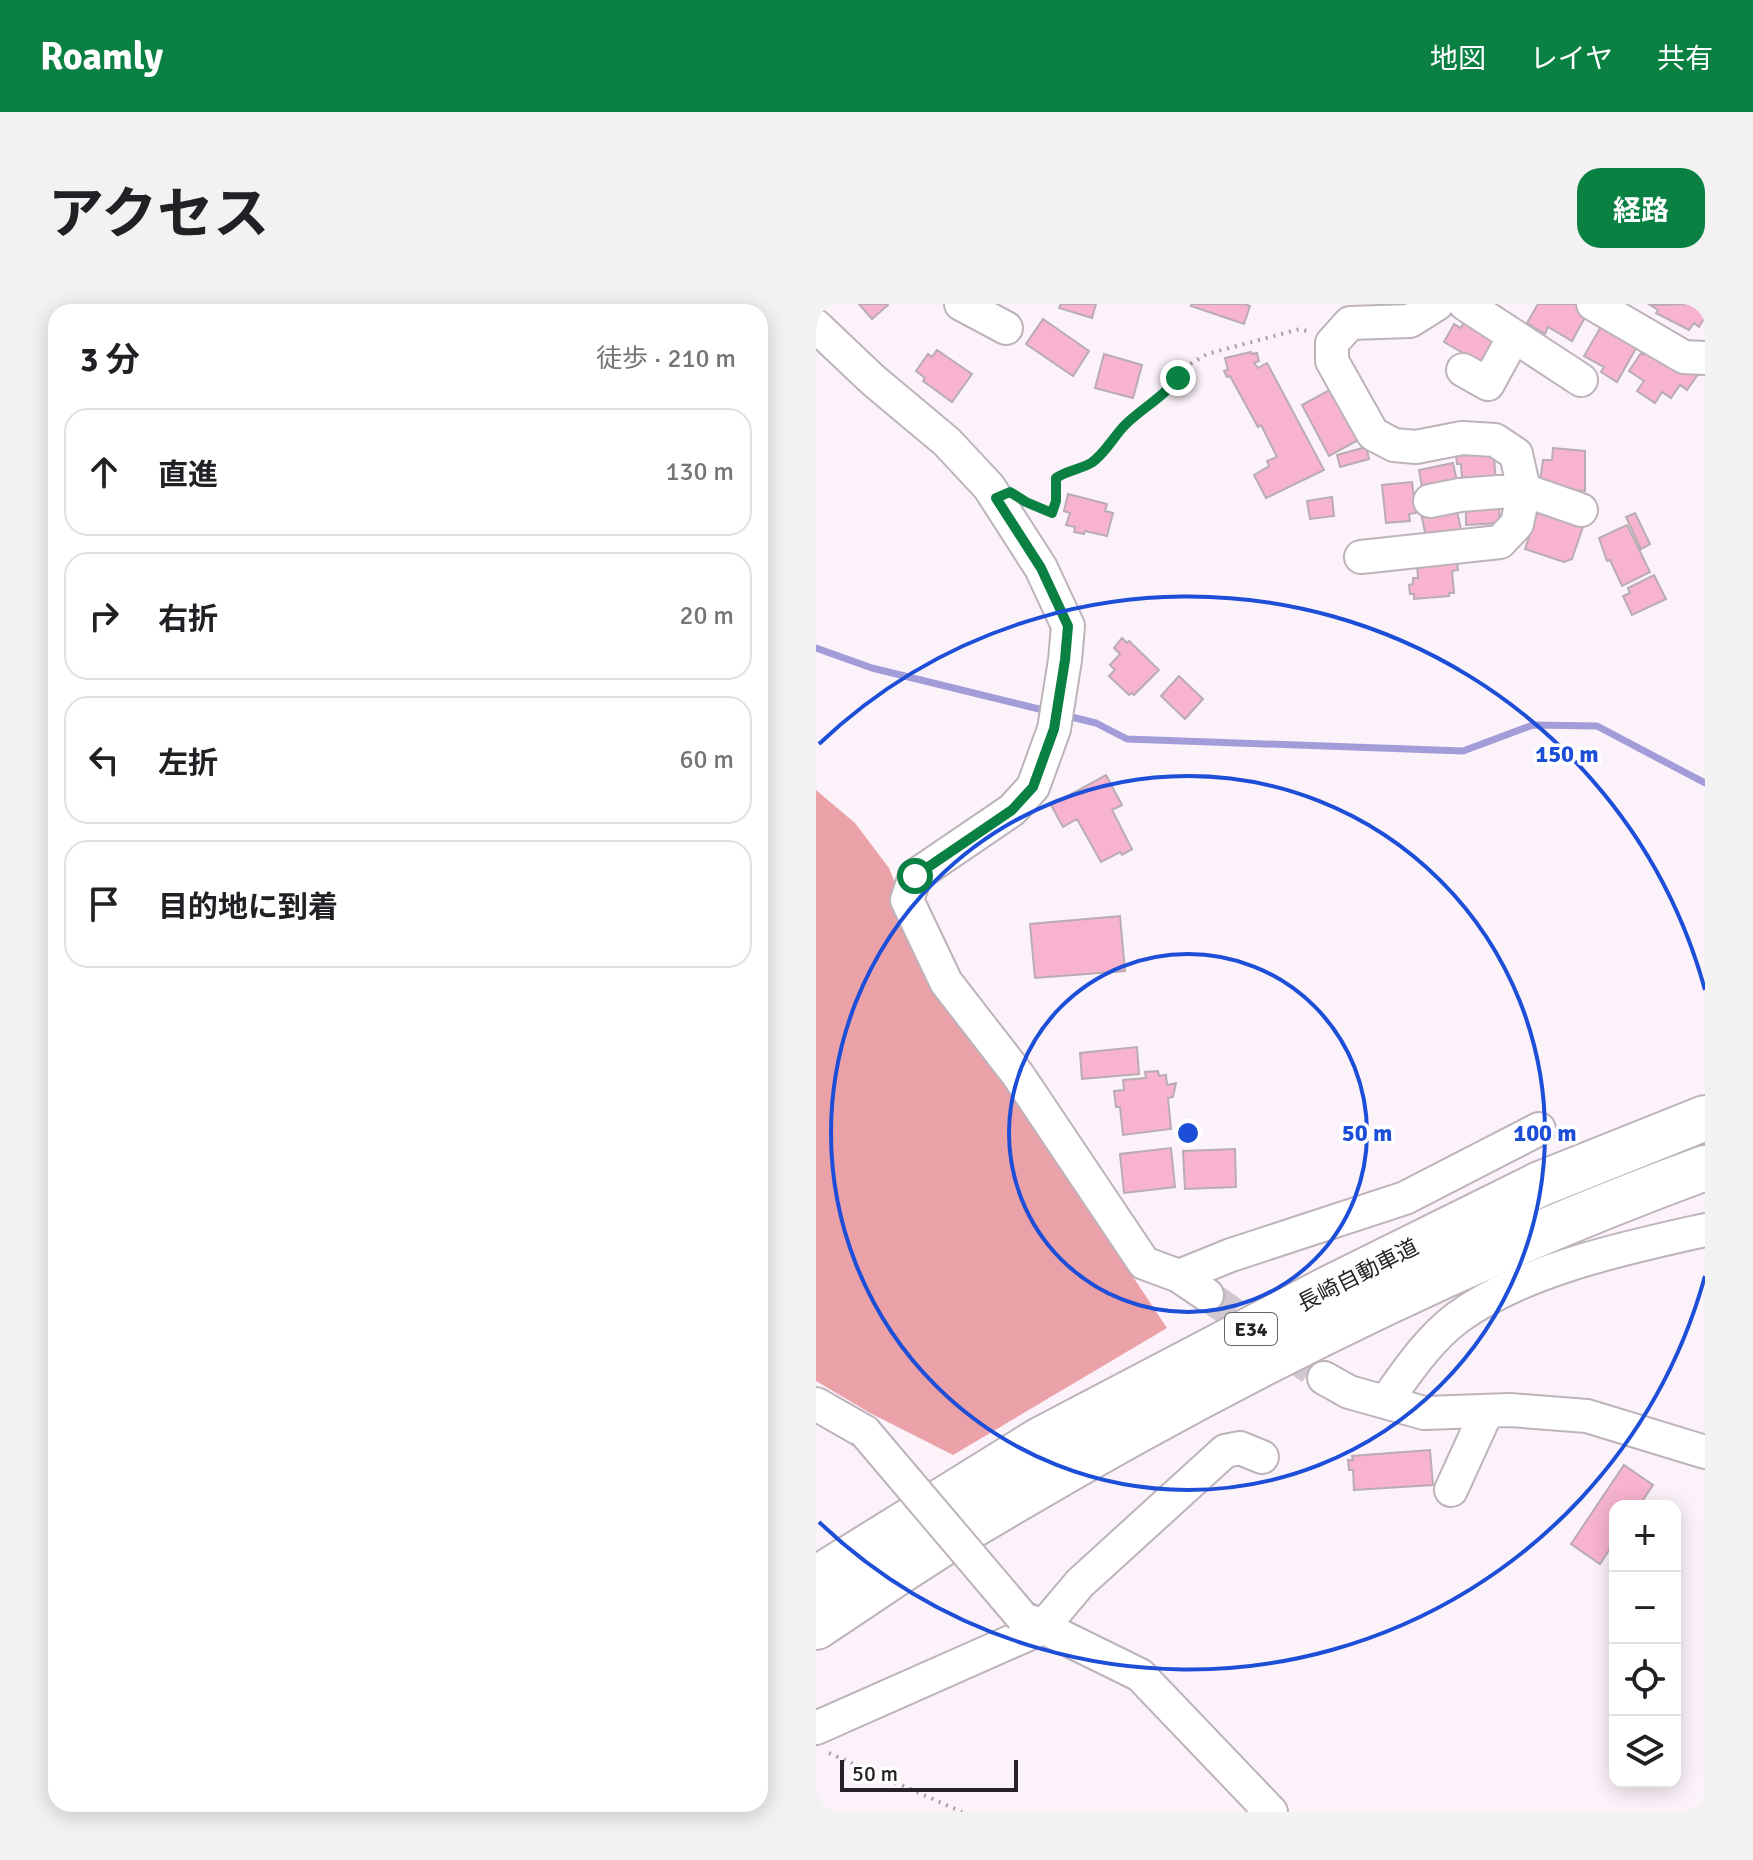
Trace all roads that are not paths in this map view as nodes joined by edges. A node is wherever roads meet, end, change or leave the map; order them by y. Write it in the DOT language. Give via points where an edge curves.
graph roads {
  1 [pos="961,304"];
  2 [pos="1437,304"];
  3 [pos="1465,304"];
  4 [pos="1593,304"];
  5 [pos="816,326"];
  6 [pos="1006,328"];
  7 [pos="1514,336"];
  8 [pos="1705,358"];
  9 [pos="1463,370"];
  10 [pos="1581,380"];
  11 [pos="1524,490"];
  12 [pos="1430,501"];
  13 [pos="1581,510"];
  14 [pos="1361,557"];
  15 [pos="1705,1118"];
  16 [pos="1539,1129"];
  17 [pos="1705,1168"];
  18 [pos="1705,1230"];
  19 [pos="1179,1276"];
  20 [pos="1207,1295"];
  21 [pos="1324,1378"];
  22 [pos="1386,1401"];
  23 [pos="816,1404"];
  24 [pos="1487,1411"];
  25 [pos="1705,1452"];
  26 [pos="1262,1457"];
  27 [pos="1451,1490"];
  28 [pos="816,1579"];
  29 [pos="1032,1622"];
  30 [pos="816,1627"];
  31 [pos="822,1740"];
  32 [pos="1271,1812"];
  1 -- 6 [label="street"];
  2 -- 11 [label="street" via="1410,321 1350,323 1332,343 1332,361 1373,434 1394,445 1416,447 1462,438 1495,440 1516,454"];
  3 -- 7 [label="street"];
  4 -- 8 [label="street" via="1684,357"];
  5 -- 19 [label="street" via="947,442 996,498 1041,568 1068,626 1054,729 1033,787 1012,810 915,876 907,900 946,982 1018,1075 1144,1263"];
  7 -- 9 [label="street" via="1488,384"];
  7 -- 10 [label="street"];
  11 -- 12 [label="street"];
  11 -- 13 [label="street"];
  11 -- 14 [label="street" via="1517,524 1500,542"];
  15 -- 28 [label="highway, 長崎自動車道 / E34" via="1540,1184 1328,1289 1040,1440"];
  16 -- 19 [label="street" via="1405,1198"];
  17 -- 30 [label="highway, 長崎自動車道 / E34" via="1563,1223 1254,1370 961,1531"];
  18 -- 22 [label="street" via="1619,1250 1509,1287 1457,1318 1420,1353"];
  19 -- 20 [label="street"];
  21 -- 22 [label="street" via="1349,1392"];
  22 -- 24 [label="street" via="1424,1413"];
  23 -- 29 [label="street, bridge" via="865,1432"];
  24 -- 25 [label="street" via="1587,1416"];
  24 -- 27 [label="street"];
  26 -- 29 [label="street" via="1240,1448 1225,1451"];
  29 -- 31 [label="street"];
  29 -- 32 [label="street" via="1140,1675"];
}
